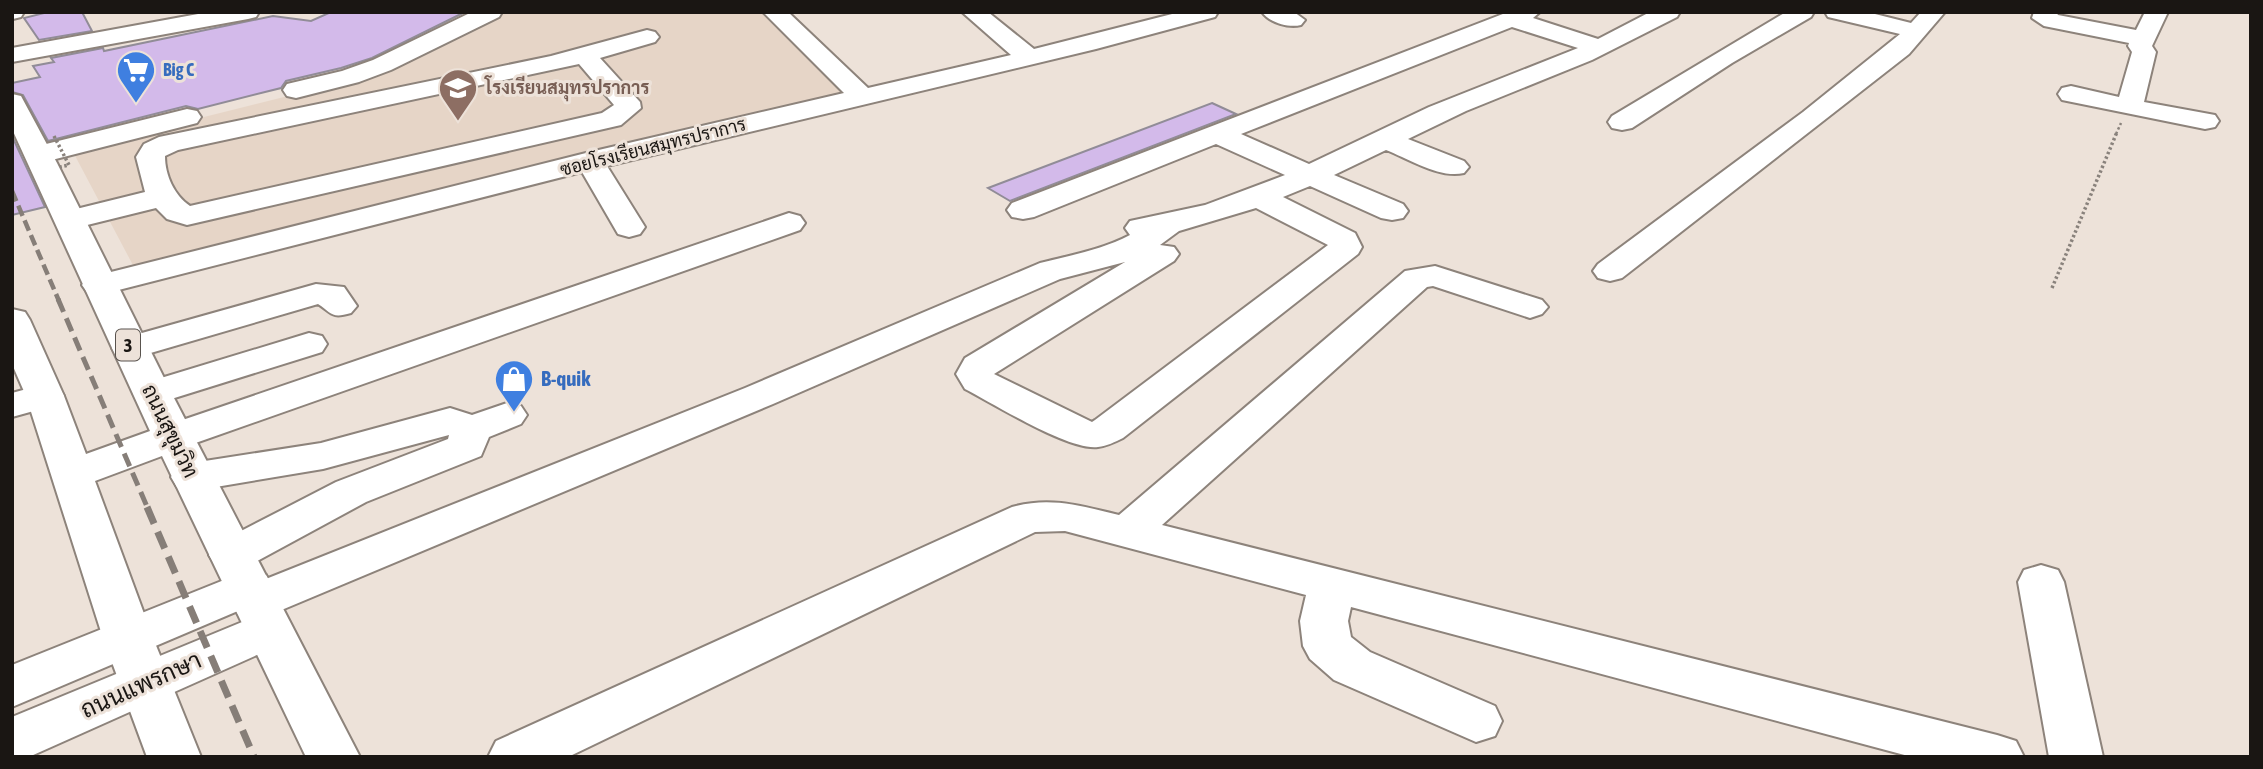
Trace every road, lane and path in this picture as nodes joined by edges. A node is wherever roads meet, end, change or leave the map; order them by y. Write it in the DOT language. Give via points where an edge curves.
graph roads {
  1 [pos="223,12"];
  2 [pos="247,12"];
  3 [pos="491,12"];
  4 [pos="774,12"];
  5 [pos="973,12"];
  6 [pos="1669,12"];
  7 [pos="1803,12"];
  8 [pos="1836,12"];
  9 [pos="2045,12"];
  10 [pos="2157,12"];
  11 [pos="1191,14"];
  12 [pos="1521,16"];
  13 [pos="93,18"];
  14 [pos="1925,22"];
  15 [pos="177,24"];
  16 [pos="12,37"];
  17 [pos="648,37"];
  18 [pos="2145,39"];
  19 [pos="1599,47"];
  20 [pos="12,55"];
  21 [pos="584,56"];
  22 [pos="1029,57"];
  23 [pos="2071,94"];
  24 [pos="862,96"];
  25 [pos="12,102"];
  26 [pos="2129,107"];
  27 [pos="2205,121"];
  28 [pos="1622,122"];
  29 [pos="1216,134"];
  30 [pos="1384,139"];
  31 [pos="51,152"];
  32 [pos="590,161"];
  33 [pos="1454,167"];
  34 [pos="1310,174"];
  35 [pos="160,192"];
  36 [pos="1256,196"];
  37 [pos="1023,210"];
  38 [pos="1392,211"];
  39 [pos="69,214"];
  40 [pos="1180,221"];
  41 [pos="789,223"];
  42 [pos="629,228"];
  43 [pos="1610,271"];
  44 [pos="99,285"];
  45 [pos="2052,288"];
  46 [pos="338,306"];
  47 [pos="1530,307"];
  48 [pos="12,320"];
  49 [pos="309,344"];
  50 [pos="130,348"];
  51 [pos="152,393"];
  52 [pos="29,401"];
  53 [pos="173,437"];
  54 [pos="70,475"];
  55 [pos="192,477"];
  56 [pos="1128,531"];
  57 [pos="2041,582"];
  58 [pos="1332,583"];
  59 [pos="251,593"];
  60 [pos="137,660"];
  61 [pos="12,687"];
  62 [pos="1476,721"];
  63 [pos="14,741"];
  64 [pos="1885,742"];
  65 [pos="174,757"];
  66 [pos="333,757"];
  67 [pos="514,757"];
  68 [pos="1997,757"];
  69 [pos="2076,757"];
  1 -- 15 [label="main road"];
  2 -- 15 [label="main road"];
  3 -- 31 [label="main road" via="350,77"];
  4 -- 24 [label="main road"];
  5 -- 22 [label="main road"];
  6 -- 19 [label="main road"];
  7 -- 28 [label="main road"];
  8 -- 14 [label="main road"];
  9 -- 18 [label="main road" via="2043,16 2052,21"];
  10 -- 18 [label="main road"];
  11 -- 22 [label="main road, ซอยโรงเรียนสมุทรปราการ"];
  12 -- 19 [label="main road"];
  12 -- 29 [label="main road"];
  13 -- 16 [label="main road"];
  14 -- 43 [label="main road" via="1900,49 1813,118"];
  15 -- 20 [label="main road"];
  17 -- 21 [label="main road"];
  18 -- 26 [label="main road"];
  19 -- 30 [label="main road"];
  21 -- 35 [label="main road" via="169,143 150,157"];
  21 -- 35 [label="main road" via="627,102 628,108 611,119 187,216 177,213"];
  22 -- 24 [label="main road, ซอยโรงเรียนสมุทรปราการ"];
  23 -- 26 [label="main road"];
  24 -- 32 [label="main road, ซอยโรงเรียนสมุทรปราการ"];
  25 -- 31 [label="main road, ถนนสุขุมวิท / 3"];
  26 -- 27 [label="main road"];
  26 -- 45 [label="path"];
  29 -- 34 [label="main road"];
  29 -- 37 [label="main road"];
  30 -- 33 [label="main road"];
  30 -- 34 [label="main road"];
  31 -- 39 [label="main road, ถนนสุขุมวิท / 3"];
  32 -- 42 [label="main road"];
  32 -- 44 [label="main road, ซอยโรงเรียนสมุทรปราการ"];
  34 -- 36 [label="main road"];
  34 -- 38 [label="main road"];
  35 -- 39 [label="main road"];
  36 -- 40 [label="main road"];
  36 -- 40 [label="main road" via="1344,240 1346,247 1109,429 1084,435 979,381 975,374 978,366 1165,252"];
  39 -- 44 [label="main road, ถนนสุขุมวิท / 3"];
  40 -- 59 [label="main road" via="1142,244 1091,264 1052,270 759,396"];
  41 -- 53 [label="main road"];
  44 -- 50 [label="main road, ถนนสุขุมวิท / 3"];
  46 -- 50 [label="main road" via="332,295 316,294"];
  47 -- 56 [label="main road" via="1436,276 1417,278"];
  48 -- 52 [label="main road"];
  49 -- 51 [label="main road"];
  50 -- 51 [label="main road, ถนนสุขุมวิท / 3"];
  51 -- 53 [label="main road, ถนนสุขุมวิท / 3"];
  52 -- 54 [label="main road"];
  53 -- 54 [label="main road"];
  53 -- 55 [label="main road, ถนนสุขุมวิท / 3"];
  54 -- 60 [label="main road"];
  55 -- 59 [label="main road, ถนนสุขุมวิท / 3"];
  55 -- 59 [label="main road" via="323,456 450,420 489,423 466,447 351,492"];
  56 -- 58 [label="main road"];
  56 -- 67 [label="main road" via="1065,516 1028,517"];
  57 -- 69 [label="main road"];
  58 -- 62 [label="main road" via="1324,621 1328,646 1352,666"];
  58 -- 64 [label="main road"];
  59 -- 60 [label="main road, ถนนแพรกษา"];
  59 -- 66 [label="main road, ถนนสุขุมวิท / 3"];
  60 -- 61 [label="main road, ถนนแพรกษา"];
  60 -- 63 [label="main road, ถนนแพรกษา"];
  60 -- 65 [label="main road"];
  64 -- 68 [label="main road"];
}
